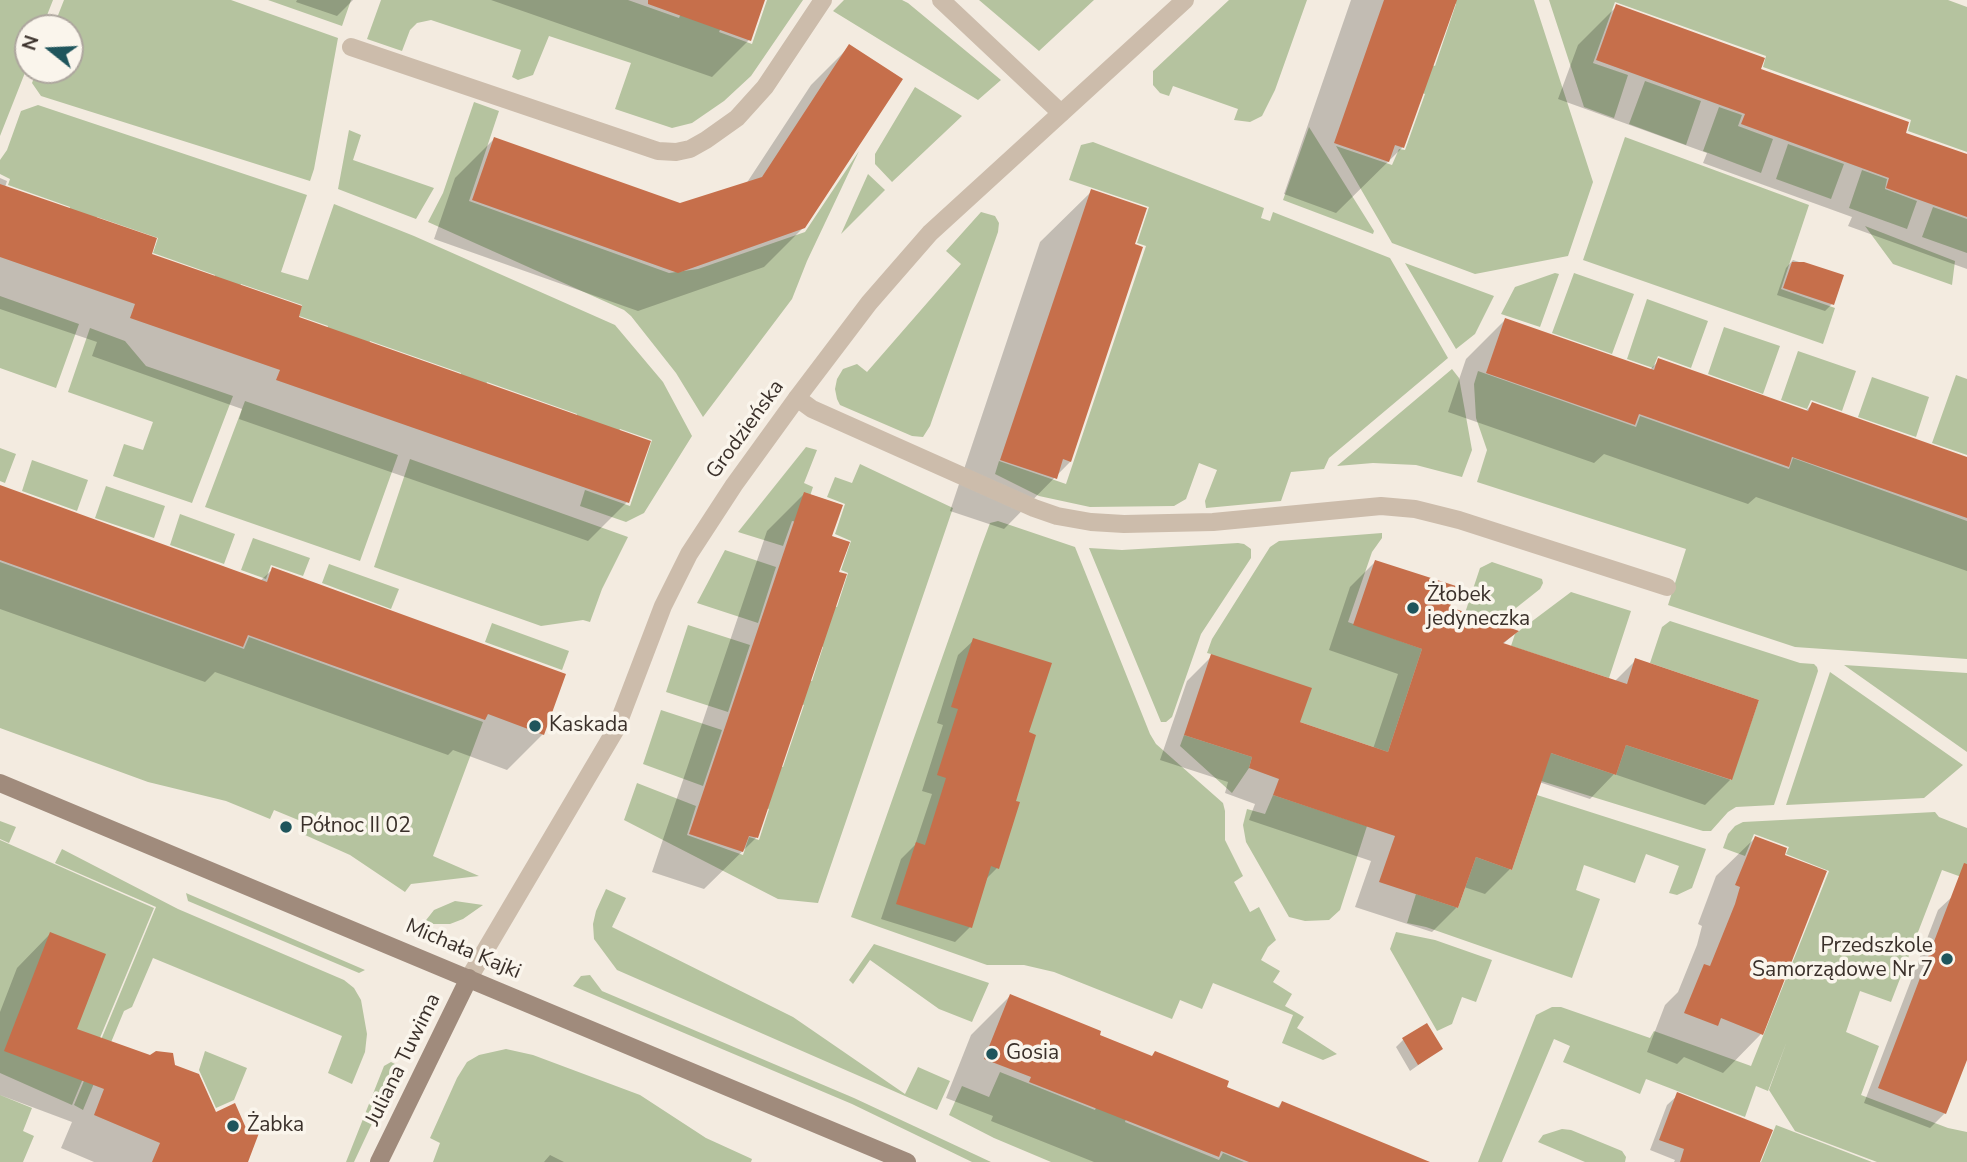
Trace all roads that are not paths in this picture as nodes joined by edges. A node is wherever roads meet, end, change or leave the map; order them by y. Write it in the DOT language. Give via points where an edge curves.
graph roads {
  1 [pos="823,0"];
  2 [pos="941,0"];
  3 [pos="1185,0"];
  4 [pos="351,47"];
  5 [pos="1061,113"];
  6 [pos="797,398"];
  7 [pos="1667,587"];
  8 [pos="0,783"];
  9 [pos="469,978"];
  10 [pos="379,1162"];
  11 [pos="907,1162"];
  1 -- 4 [label="street" via="765,87 737,118 690,149 676,152 658,151"];
  2 -- 5 [label="street"];
  3 -- 5 [label="street, Grodzieńska"];
  5 -- 6 [label="street, Grodzieńska" via="930,233 869,303"];
  6 -- 7 [label="street" via="812,410 1057,516 1124,524 1213,522 1381,506 1415,509"];
  6 -- 9 [label="street, Grodzieńska" via="689,554 663,606 616,729"];
  8 -- 9 [label="street, Michała Kajki"];
  9 -- 10 [label="street, Juliana Tuwima"];
  9 -- 11 [label="street, Michała Kajki"];
}
